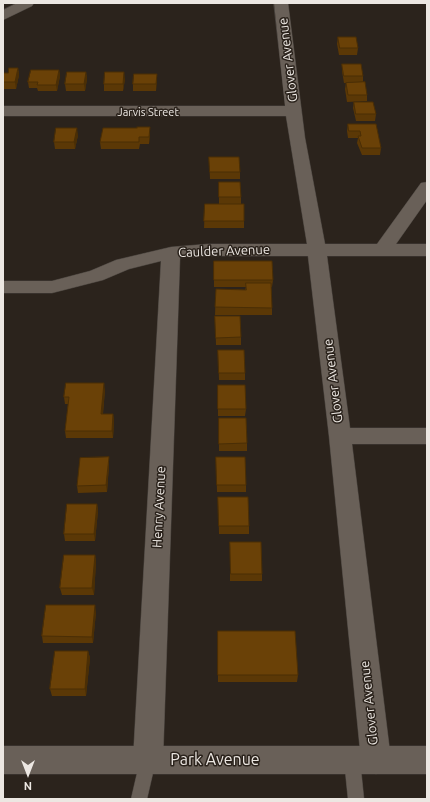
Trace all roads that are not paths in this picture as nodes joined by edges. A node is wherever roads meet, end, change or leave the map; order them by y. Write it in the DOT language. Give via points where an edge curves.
graph roads {
  1 [pos="27,3"];
  2 [pos="281,3"];
  3 [pos="3,16"];
  4 [pos="294,111"];
  5 [pos="3,112"];
  6 [pos="427,188"];
  7 [pos="317,250"];
  8 [pos="382,250"];
  9 [pos="427,250"];
  10 [pos="171,253"];
  11 [pos="3,287"];
  12 [pos="340,436"];
  13 [pos="427,436"];
  14 [pos="3,760"];
  15 [pos="148,760"];
  16 [pos="364,760"];
  17 [pos="427,760"];
  18 [pos="139,799"];
  19 [pos="356,799"];
  1 -- 3 [label="street"];
  2 -- 4 [label="street, Glover Avenue"];
  4 -- 5 [label="street, Jarvis Street"];
  4 -- 7 [label="street, Glover Avenue"];
  6 -- 8 [label="street"];
  7 -- 8 [label="street, Caulder Avenue"];
  7 -- 10 [label="street, Caulder Avenue" via="208,250"];
  7 -- 12 [label="street, Glover Avenue"];
  8 -- 9 [label="street, Caulder Avenue"];
  10 -- 11 [label="street, Caulder Avenue" via="123,264 96,276 52,287"];
  10 -- 15 [label="street, Henry Avenue"];
  12 -- 13 [label="street"];
  12 -- 16 [label="street, Glover Avenue"];
  14 -- 15 [label="street, Park Avenue"];
  15 -- 16 [label="street, Park Avenue"];
  15 -- 18 [label="lane"];
  16 -- 17 [label="street, Park Avenue"];
  16 -- 19 [label="lane"];
}
